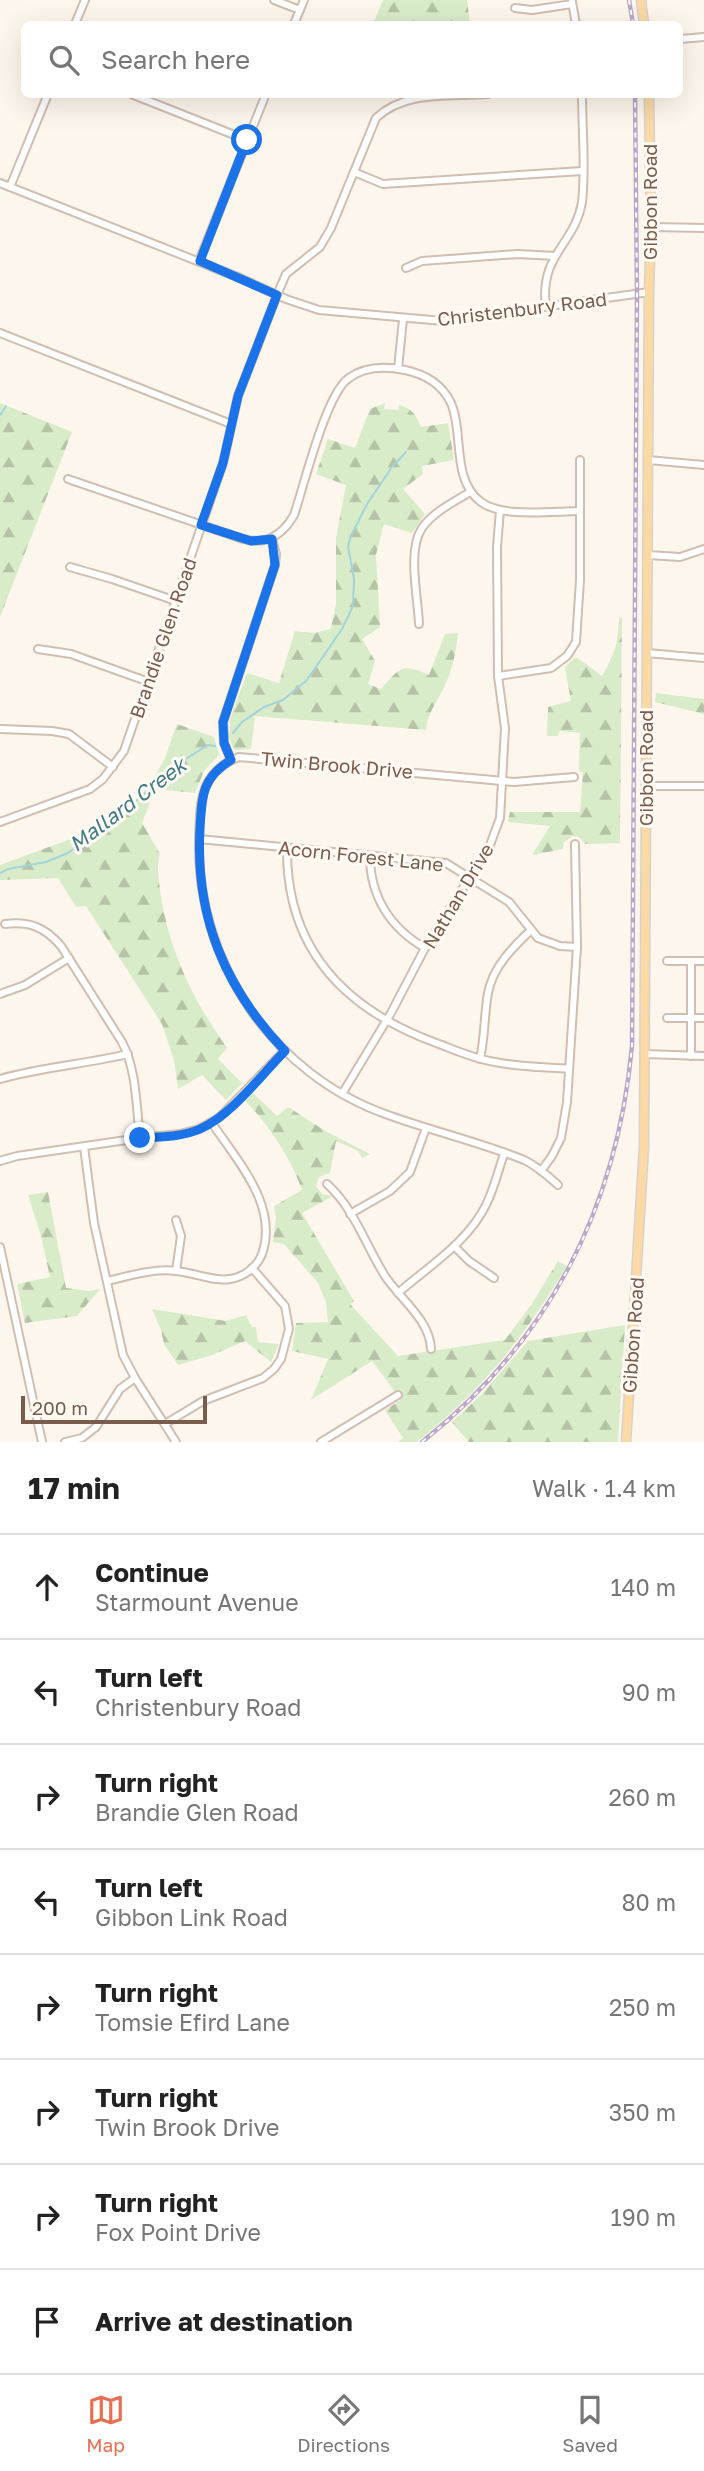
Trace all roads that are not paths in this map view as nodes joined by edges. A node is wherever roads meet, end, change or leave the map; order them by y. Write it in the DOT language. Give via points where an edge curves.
graph roads {
  1 [pos="85,0"];
  2 [pos="274,0"];
  3 [pos="303,0"];
  4 [pos="640,0"];
  5 [pos="572,2"];
  6 [pos="515,8"];
  7 [pos="300,10"];
  8 [pos="76,21"];
  9 [pos="295,21"];
  10 [pos="575,21"];
  11 [pos="644,21"];
  12 [pos="704,37"];
  13 [pos="683,38"];
  14 [pos="46,98"];
  15 [pos="141,98"];
  16 [pos="264,98"];
  17 [pos="429,98"];
  18 [pos="582,98"];
  19 [pos="649,98"];
  20 [pos="247,140"];
  21 [pos="582,172"];
  22 [pos="354,173"];
  23 [pos="0,183"];
  24 [pos="10,187"];
  25 [pos="652,227"];
  26 [pos="704,228"];
  27 [pos="555,256"];
  28 [pos="200,261"];
  29 [pos="406,268"];
  30 [pos="649,292"];
  31 [pos="277,295"];
  32 [pos="546,307"];
  33 [pos="403,319"];
  34 [pos="0,333"];
  35 [pos="398,369"];
  36 [pos="231,424"];
  37 [pos="580,460"];
  38 [pos="648,460"];
  39 [pos="704,465"];
  40 [pos="68,479"];
  41 [pos="470,492"];
  42 [pos="500,510"];
  43 [pos="580,511"];
  44 [pos="201,525"];
  45 [pos="272,539"];
  46 [pos="704,549"];
  47 [pos="648,555"];
  48 [pos="69,567"];
  49 [pos="176,601"];
  50 [pos="419,624"];
  51 [pos="38,649"];
  52 [pos="647,653"];
  53 [pos="704,658"];
  54 [pos="498,676"];
  55 [pos="149,682"];
  56 [pos="1,729"];
  57 [pos="231,760"];
  58 [pos="113,767"];
  59 [pos="574,777"];
  60 [pos="503,781"];
  61 [pos="646,786"];
  62 [pos="704,786"];
  63 [pos="0,822"];
  64 [pos="200,839"];
  65 [pos="575,844"];
  66 [pos="286,848"];
  67 [pos="370,856"];
  68 [pos="470,877"];
  69 [pos="5,924"];
  70 [pos="531,930"];
  71 [pos="577,947"];
  72 [pos="425,948"];
  73 [pos="69,958"];
  74 [pos="667,961"];
  75 [pos="691,961"];
  76 [pos="704,961"];
  77 [pos="0,994"];
  78 [pos="667,1018"];
  79 [pos="691,1018"];
  80 [pos="704,1018"];
  81 [pos="386,1021"];
  82 [pos="285,1051"];
  83 [pos="128,1054"];
  84 [pos="645,1054"];
  85 [pos="691,1056"];
  86 [pos="704,1056"];
  87 [pos="480,1059"];
  88 [pos="569,1069"];
  89 [pos="0,1079"];
  90 [pos="342,1094"];
  91 [pos="212,1123"];
  92 [pos="426,1128"];
  93 [pos="140,1138"];
  94 [pos="84,1147"];
  95 [pos="504,1154"];
  96 [pos="0,1161"];
  97 [pos="541,1171"];
  98 [pos="327,1184"];
  99 [pos="558,1185"];
  100 [pos="350,1214"];
  101 [pos="176,1220"];
  102 [pos="454,1246"];
  103 [pos="0,1247"];
  104 [pos="252,1268"];
  105 [pos="176,1270"];
  106 [pos="494,1278"];
  107 [pos="107,1281"];
  108 [pos="398,1293"];
  109 [pos="431,1349"];
  110 [pos="135,1378"];
  111 [pos="398,1395"];
  112 [pos="165,1424"];
  113 [pos="42,1442"];
  114 [pos="65,1442"];
  115 [pos="176,1442"];
  116 [pos="321,1442"];
  117 [pos="626,1442"];
  1 -- 8 [label="street"];
  2 -- 7 [label="street"];
  3 -- 7 [label="street"];
  4 -- 11 [label="main road"];
  5 -- 6 [label="street" via="532,10"];
  5 -- 10 [label="street"];
  7 -- 9 [label="street"];
  12 -- 13 [label="street"];
  14 -- 24 [label="street"];
  15 -- 20 [label="street"];
  16 -- 20 [label="street"];
  17 -- 22 [label="street, Brandie Glen Road" via="398,102 376,118"];
  18 -- 21 [label="street"];
  19 -- 25 [label="main road, Gibbon Road"];
  20 -- 28 [label="street"];
  21 -- 22 [label="street" via="383,184"];
  21 -- 27 [label="street" via="579,215"];
  22 -- 31 [label="street, Brandie Glen Road" via="320,247 286,274"];
  23 -- 24 [label="street, Christenbury Road"];
  24 -- 28 [label="street, Christenbury Road"];
  25 -- 26 [label="street"];
  25 -- 30 [label="main road, Gibbon Road"];
  27 -- 29 [label="street" via="422,261"];
  27 -- 32 [label="street" via="544,281"];
  28 -- 31 [label="street, Christenbury Road"];
  30 -- 32 [label="street, Christenbury Road"];
  30 -- 38 [label="main road, Gibbon Road"];
  31 -- 33 [label="street, Christenbury Road" via="319,310"];
  31 -- 36 [label="street, Brandie Glen Road"];
  32 -- 33 [label="street, Christenbury Road" via="454,320"];
  33 -- 35 [label="street"];
  34 -- 36 [label="street"];
  35 -- 41 [label="street" via="430,379 450,401"];
  35 -- 45 [label="street" via="372,368 342,383 294,515"];
  36 -- 44 [label="street, Brandie Glen Road"];
  37 -- 43 [label="street"];
  38 -- 39 [label="street"];
  38 -- 47 [label="main road, Gibbon Road"];
  40 -- 44 [label="street"];
  41 -- 42 [label="street" via="484,505"];
  41 -- 50 [label="street" via="428,521 415,542"];
  42 -- 43 [label="street"];
  42 -- 54 [label="street, Nathan Drive"];
  43 -- 54 [label="street" via="576,642 551,668"];
  44 -- 45 [label="street" via="251,541"];
  44 -- 49 [label="street, Brandie Glen Road"];
  45 -- 57 [label="street" via="275,565 223,722"];
  46 -- 47 [label="street" via="680,556"];
  47 -- 52 [label="main road, Gibbon Road"];
  48 -- 49 [label="street"];
  49 -- 55 [label="street, Brandie Glen Road"];
  51 -- 55 [label="street" via="71,654"];
  52 -- 53 [label="street"];
  52 -- 61 [label="main road, Gibbon Road"];
  54 -- 60 [label="street, Nathan Drive" via="505,728"];
  55 -- 58 [label="street, Brandie Glen Road" via="124,751"];
  56 -- 58 [label="street" via="69,734"];
  57 -- 60 [label="street, Twin Brook Drive" via="250,757"];
  57 -- 64 [label="street" via="206,781"];
  58 -- 63 [label="street, Brandie Glen Road" via="90,789"];
  59 -- 60 [label="street, Twin Brook Drive"];
  60 -- 68 [label="street, Nathan Drive" via="497,831"];
  61 -- 62 [label="street"];
  61 -- 84 [label="main road, Gibbon Road"];
  64 -- 66 [label="street, Acorn Forest Lane"];
  64 -- 82 [label="street" via="202,895 215,943 246,1005"];
  65 -- 71 [label="street"];
  66 -- 67 [label="street, Acorn Forest Lane"];
  66 -- 81 [label="street" via="290,893 314,952 341,986"];
  67 -- 68 [label="street, Acorn Forest Lane" via="446,863"];
  67 -- 72 [label="street" via="372,879 384,909 401,932"];
  68 -- 70 [label="street, Acorn Forest Lane" via="509,902"];
  68 -- 72 [label="street, Nathan Drive"];
  69 -- 73 [label="street" via="22,923 44,930"];
  70 -- 71 [label="street, Acorn Forest Lane" via="549,944"];
  70 -- 87 [label="street" via="509,951 488,991"];
  71 -- 88 [label="street"];
  72 -- 81 [label="street, Nathan Drive"];
  73 -- 77 [label="street" via="25,985"];
  73 -- 83 [label="street"];
  74 -- 75 [label="street"];
  75 -- 76 [label="street"];
  75 -- 79 [label="street"];
  78 -- 79 [label="street"];
  79 -- 80 [label="street"];
  79 -- 85 [label="street"];
  81 -- 87 [label="street"];
  81 -- 90 [label="street, Nathan Drive"];
  82 -- 90 [label="street"];
  82 -- 91 [label="street"];
  83 -- 89 [label="street"];
  83 -- 93 [label="street"];
  84 -- 85 [label="street"];
  84 -- 117 [label="main road, Gibbon Road" via="643,1167"];
  85 -- 86 [label="street"];
  87 -- 88 [label="street"];
  88 -- 97 [label="street" via="561,1138"];
  90 -- 92 [label="street"];
  91 -- 93 [label="street" via="180,1134"];
  91 -- 104 [label="street" via="266,1213 265,1243"];
  92 -- 95 [label="street"];
  92 -- 100 [label="street" via="410,1172 390,1191"];
  93 -- 94 [label="street"];
  94 -- 96 [label="street"];
  94 -- 107 [label="street"];
  95 -- 97 [label="street"];
  95 -- 102 [label="street" via="486,1205"];
  97 -- 99 [label="street"];
  98 -- 100 [label="street"];
  100 -- 108 [label="street"];
  101 -- 105 [label="street" via="181,1236"];
  102 -- 106 [label="street"];
  102 -- 108 [label="street"];
  103 -- 113 [label="street"];
  104 -- 105 [label="street" via="227,1280"];
  104 -- 112 [label="street" via="285,1306 289,1329 281,1359 263,1378 203,1401"];
  105 -- 107 [label="street"];
  107 -- 110 [label="street" via="123,1355"];
  108 -- 109 [label="street" via="426,1328"];
  110 -- 112 [label="street"];
  110 -- 114 [label="street" via="120,1389 96,1427 82,1438"];
  111 -- 116 [label="street"];
  112 -- 115 [label="street"];
}
